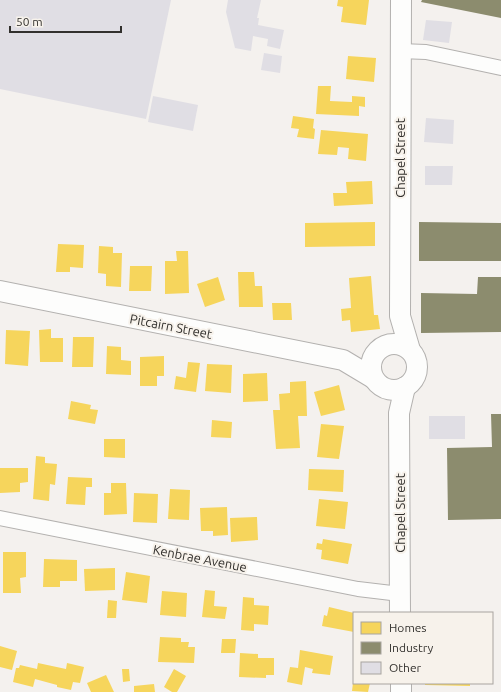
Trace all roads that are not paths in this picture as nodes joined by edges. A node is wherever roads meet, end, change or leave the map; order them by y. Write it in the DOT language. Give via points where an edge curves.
graph roads {
  1 [pos="401,0"];
  2 [pos="400,51"];
  3 [pos="501,68"];
  4 [pos="0,291"];
  5 [pos="400,316"];
  6 [pos="380,348"];
  7 [pos="410,350"];
  8 [pos="342,360"];
  9 [pos="379,383"];
  10 [pos="405,387"];
  11 [pos="399,413"];
  12 [pos="0,518"];
  13 [pos="400,604"];
  1 -- 2 [label="street, Chapel Street"];
  2 -- 3 [label="street" via="426,52"];
  2 -- 5 [label="street, Chapel Street"];
  4 -- 8 [label="street, Pitcairn Street"];
  5 -- 6 [label="street, Chapel Street"];
  5 -- 7 [label="street, Chapel Street"];
  6 -- 7 [label="street" via="397,344"];
  6 -- 8 [label="street, Pitcairn Street"];
  6 -- 9 [label="street" via="370,364 371,371"];
  7 -- 10 [label="street" via="417,370"];
  8 -- 9 [label="street, Pitcairn Street"];
  9 -- 10 [label="street" via="390,390"];
  9 -- 11 [label="street"];
  10 -- 11 [label="street, Chapel Street"];
  11 -- 13 [label="street, Chapel Street"];
  12 -- 13 [label="street, Kenbrae Avenue" via="358,589"];
}
